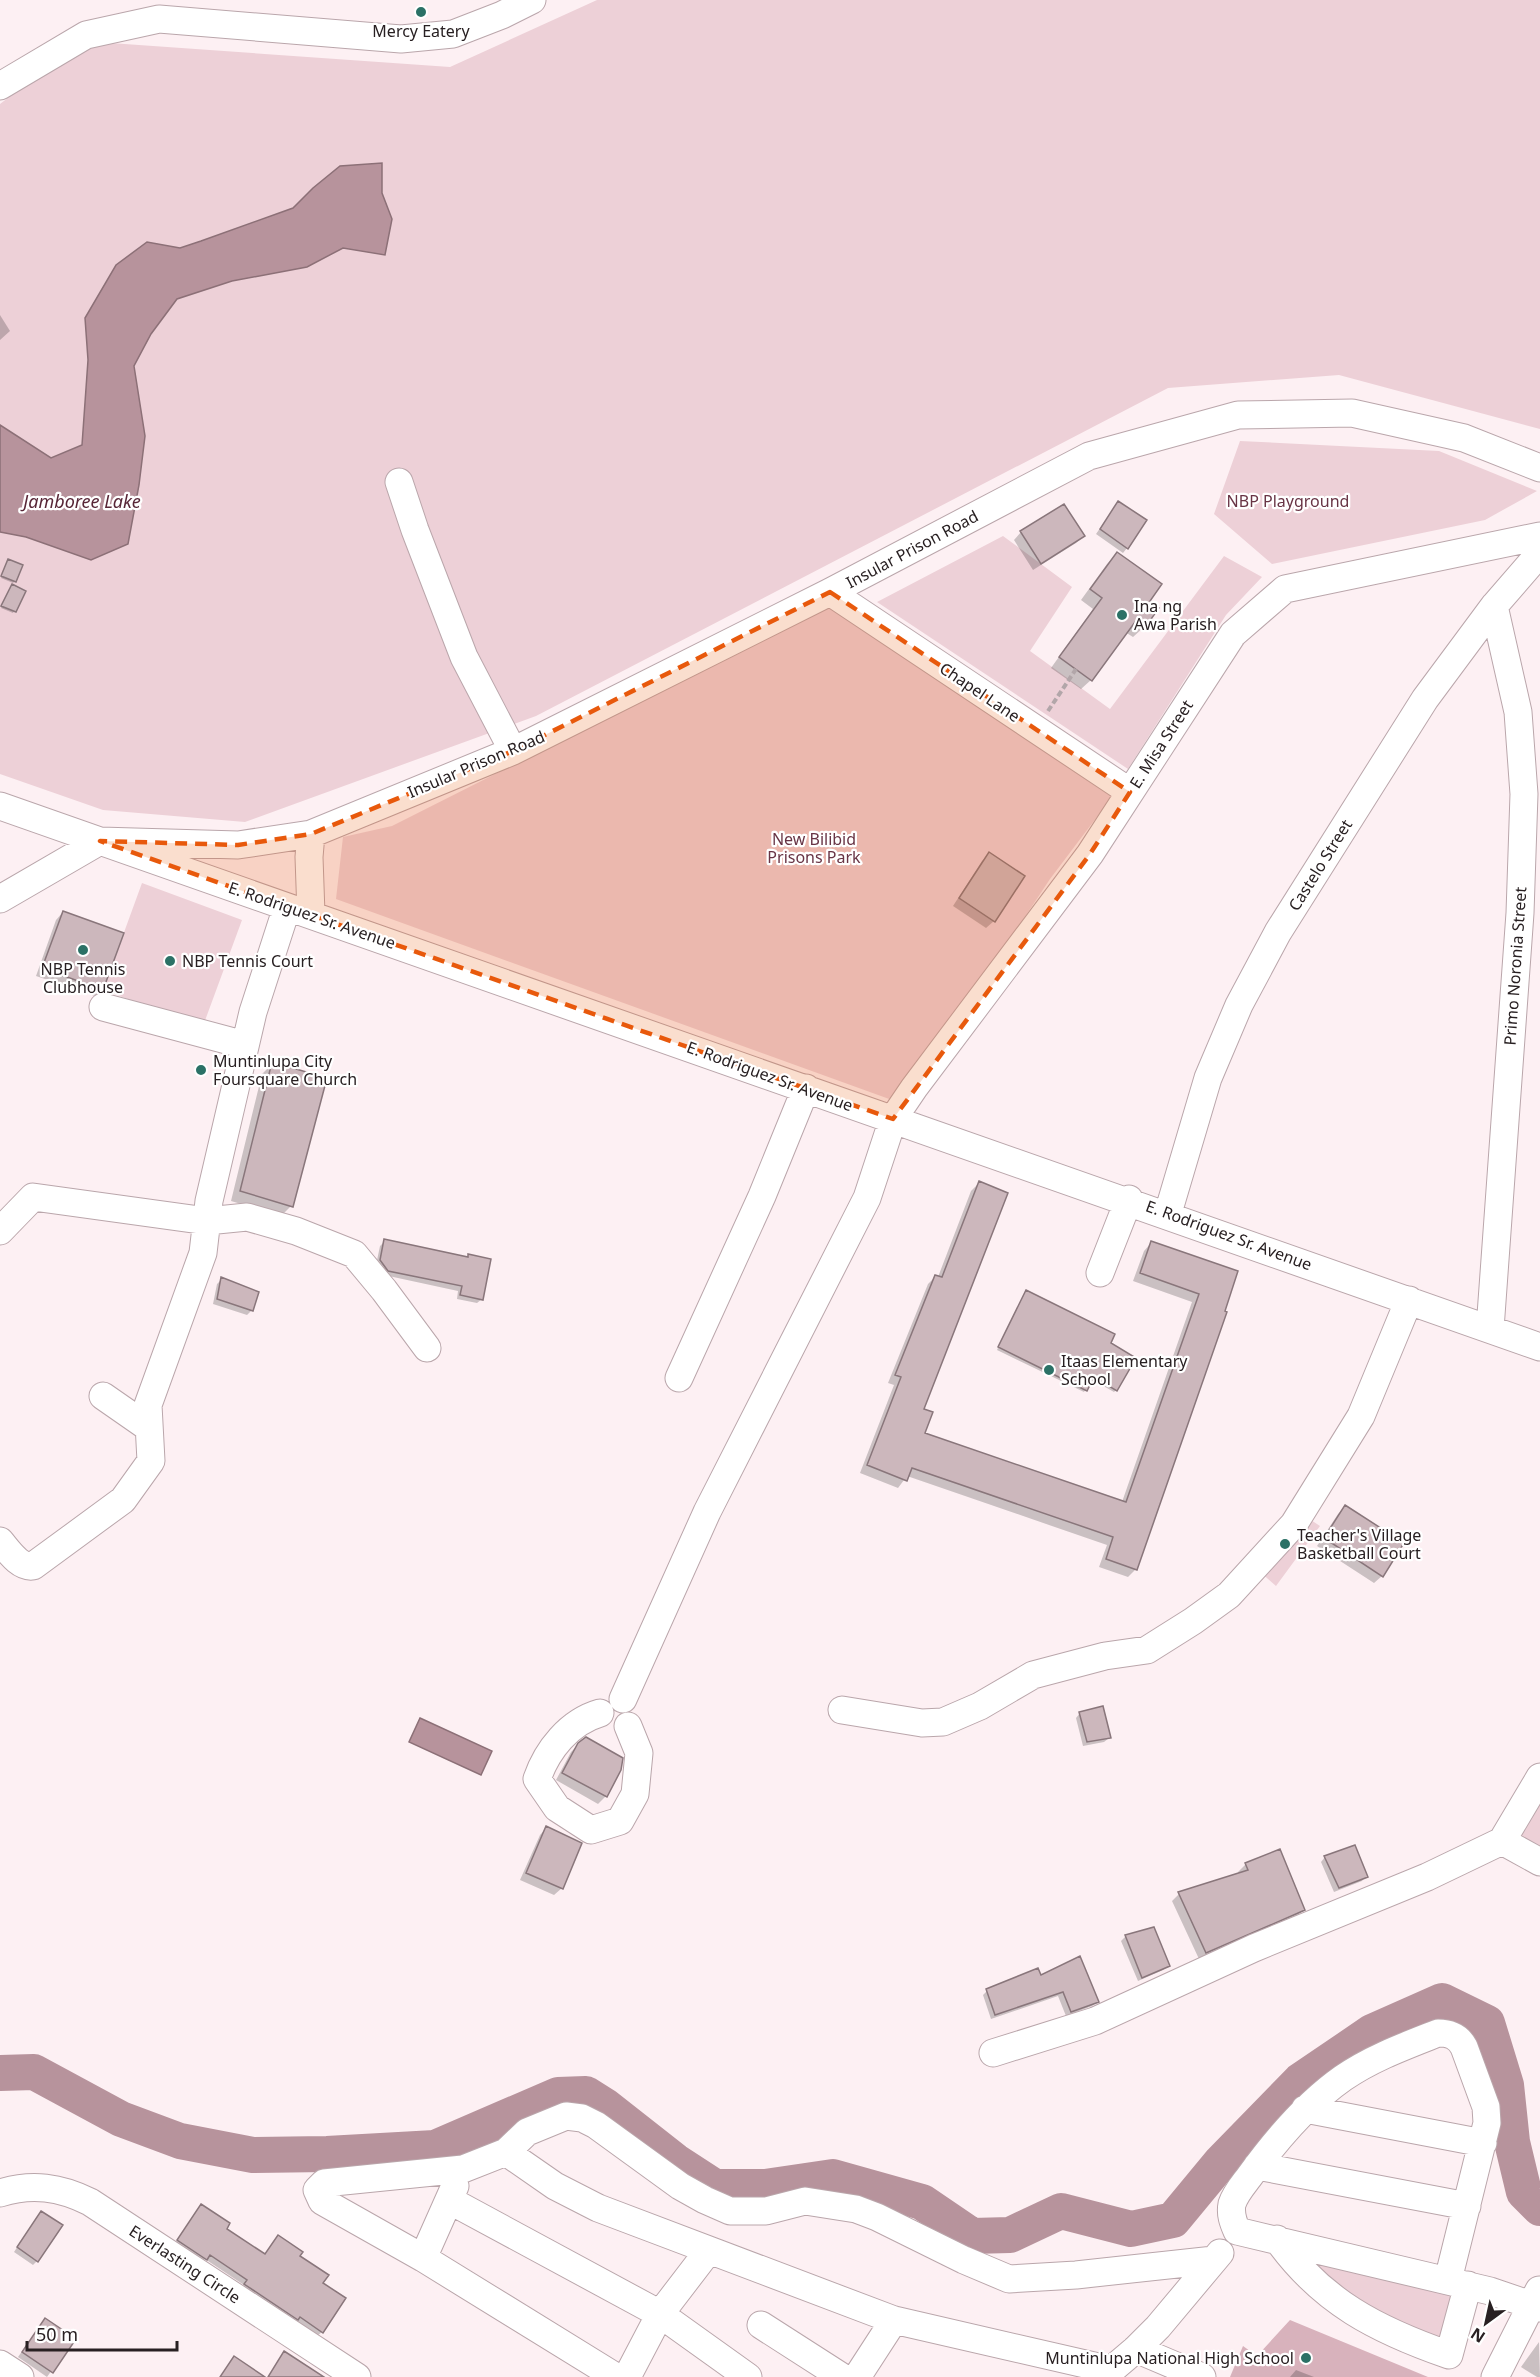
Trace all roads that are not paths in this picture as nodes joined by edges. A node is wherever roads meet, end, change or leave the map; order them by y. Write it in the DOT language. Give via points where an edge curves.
graph roads {
  1 [pos="532,0"];
  2 [pos="159,10"];
  3 [pos="0,86"];
  4 [pos="1540,468"];
  5 [pos="399,483"];
  6 [pos="1540,536"];
  7 [pos="1540,553"];
  8 [pos="830,592"];
  9 [pos="1494,606"];
  10 [pos="1530,739"];
  11 [pos="513,751"];
  12 [pos="1130,792"];
  13 [pos="0,806"];
  14 [pos="311,834"];
  15 [pos="100,841"];
  16 [pos="0,898"];
  17 [pos="299,911"];
  18 [pos="103,1007"];
  19 [pos="245,1045"];
  20 [pos="806,1088"];
  21 [pos="893,1119"];
  22 [pos="1129,1199"];
  23 [pos="1168,1213"];
  24 [pos="207,1221"];
  25 [pos="0,1231"];
  26 [pos="1100,1273"];
  27 [pos="1409,1300"];
  28 [pos="1490,1329"];
  29 [pos="1540,1347"];
  30 [pos="427,1348"];
  31 [pos="679,1378"];
  32 [pos="103,1396"];
  33 [pos="149,1428"];
  34 [pos="0,1541"];
  35 [pos="9,1568"];
  36 [pos="622,1699"];
  37 [pos="842,1710"];
  38 [pos="600,1713"];
  39 [pos="628,1726"];
  40 [pos="1540,1777"];
  41 [pos="1502,1841"];
  42 [pos="1540,1862"];
  43 [pos="993,2053"];
  44 [pos="1305,2109"];
  45 [pos="1483,2143"];
  46 [pos="506,2152"];
  47 [pos="1257,2166"];
  48 [pos="463,2169"];
  49 [pos="0,2193"];
  50 [pos="449,2200"];
  51 [pos="1467,2206"];
  52 [pos="1237,2231"];
  53 [pos="1277,2239"];
  54 [pos="709,2250"];
  55 [pos="423,2258"];
  56 [pos="1214,2260"];
  57 [pos="1458,2283"];
  58 [pos="1536,2306"];
  59 [pos="660,2314"];
  60 [pos="894,2320"];
  61 [pos="761,2325"];
  62 [pos="1136,2349"];
  63 [pos="0,2364"];
  64 [pos="1107,2373"];
  65 [pos="20,2377"];
  66 [pos="357,2377"];
  67 [pos="616,2377"];
  68 [pos="627,2377"];
  69 [pos="748,2377"];
  70 [pos="842,2377"];
  71 [pos="857,2377"];
  72 [pos="1202,2377"];
  73 [pos="1495,2377"];
  1 -- 2 [label="street" via="453,34 401,39"];
  2 -- 3 [label="street" via="86,35"];
  4 -- 8 [label="street, Insular Prison Road" via="1464,438 1352,413 1238,414 1089,456"];
  5 -- 11 [label="street" via="464,657"];
  6 -- 12 [label="street, E. Misa Street" via="1286,589 1233,634"];
  7 -- 9 [label="street, Castelo Street"];
  8 -- 11 [label="street, Insular Prison Road"];
  8 -- 12 [label="street, Chapel Lane"];
  9 -- 10 [label="street, Primo Noronia Street" via="1518,712"];
  9 -- 23 [label="street, Castelo Street" via="1425,699 1278,932 1239,1005 1208,1078"];
  10 -- 28 [label="street, Primo Noronia Street"];
  11 -- 14 [label="street, Insular Prison Road"];
  12 -- 21 [label="street, E. Misa Street" via="1090,854"];
  13 -- 15 [label="street, E. Rodriguez Sr. Avenue"];
  14 -- 15 [label="street, Insular Prison Road" via="238,845"];
  14 -- 17 [label="street"];
  15 -- 16 [label="street"];
  15 -- 17 [label="street, E. Rodriguez Sr. Avenue"];
  17 -- 19 [label="street" via="253,1012"];
  17 -- 20 [label="street, E. Rodriguez Sr. Avenue"];
  18 -- 19 [label="street"];
  19 -- 24 [label="street"];
  20 -- 21 [label="street, E. Rodriguez Sr. Avenue"];
  20 -- 31 [label="street" via="762,1196"];
  21 -- 22 [label="street, E. Rodriguez Sr. Avenue"];
  21 -- 36 [label="street, E. Misa Street" via="867,1198 707,1512"];
  22 -- 23 [label="street, E. Rodriguez Sr. Avenue"];
  22 -- 26 [label="street"];
  23 -- 27 [label="street, E. Rodriguez Sr. Avenue"];
  24 -- 25 [label="street" via="33,1197"];
  24 -- 30 [label="street" via="247,1217 354,1254"];
  24 -- 33 [label="street" via="203,1253 148,1405"];
  27 -- 28 [label="street, E. Rodriguez Sr. Avenue"];
  27 -- 37 [label="street" via="1361,1416 1294,1524 1229,1595 1147,1650 1105,1656 1033,1675 943,1722 922,1723"];
  28 -- 29 [label="street, E. Rodriguez Sr. Avenue"];
  32 -- 33 [label="street"];
  33 -- 35 [label="street" via="151,1461 123,1500 33,1566"];
  34 -- 35 [label="street"];
  36 -- 38 [label="street" via="608,1700"];
  36 -- 39 [label="street" via="631,1706 633,1717"];
  38 -- 39 [label="street" via="604,1725 616,1731"];
  38 -- 39 [label="street" via="567,1732 543,1762 537,1779 557,1808 591,1830 620,1821 635,1794 639,1753"];
  40 -- 41 [label="street"];
  41 -- 42 [label="street"];
  41 -- 43 [label="street" via="1427,1878 1254,1948 1095,2021"];
  44 -- 45 [label="street"];
  44 -- 45 [label="street" via="1344,2077 1387,2053 1446,2033 1460,2040 1464,2047 1485,2107"];
  44 -- 47 [label="street"];
  45 -- 51 [label="street"];
  46 -- 48 [label="street"];
  46 -- 54 [label="street" via="555,2186 598,2208"];
  46 -- 56 [label="street" via="527,2132 566,2116 582,2118 680,2186 730,2211 766,2211 805,2201 856,2209 1009,2279"];
  47 -- 51 [label="street"];
  47 -- 52 [label="street" via="1232,2204"];
  48 -- 50 [label="street"];
  48 -- 55 [label="street" via="324,2183 317,2190 322,2201"];
  49 -- 66 [label="street, Everlasting Circle" via="50,2187 90,2202"];
  50 -- 55 [label="street"];
  50 -- 59 [label="street"];
  51 -- 57 [label="street"];
  52 -- 53 [label="street"];
  52 -- 56 [label="street"];
  53 -- 57 [label="street"];
  53 -- 57 [label="street" via="1300,2269 1340,2304 1371,2323 1449,2355"];
  54 -- 59 [label="street"];
  54 -- 60 [label="street"];
  55 -- 67 [label="street"];
  56 -- 62 [label="street"];
  57 -- 58 [label="street"];
  58 -- 73 [label="street"];
  59 -- 68 [label="street"];
  59 -- 69 [label="street"];
  60 -- 64 [label="street"];
  60 -- 71 [label="street"];
  61 -- 70 [label="street"];
  62 -- 64 [label="street"];
  62 -- 72 [label="street"];
  63 -- 65 [label="street"];
}
